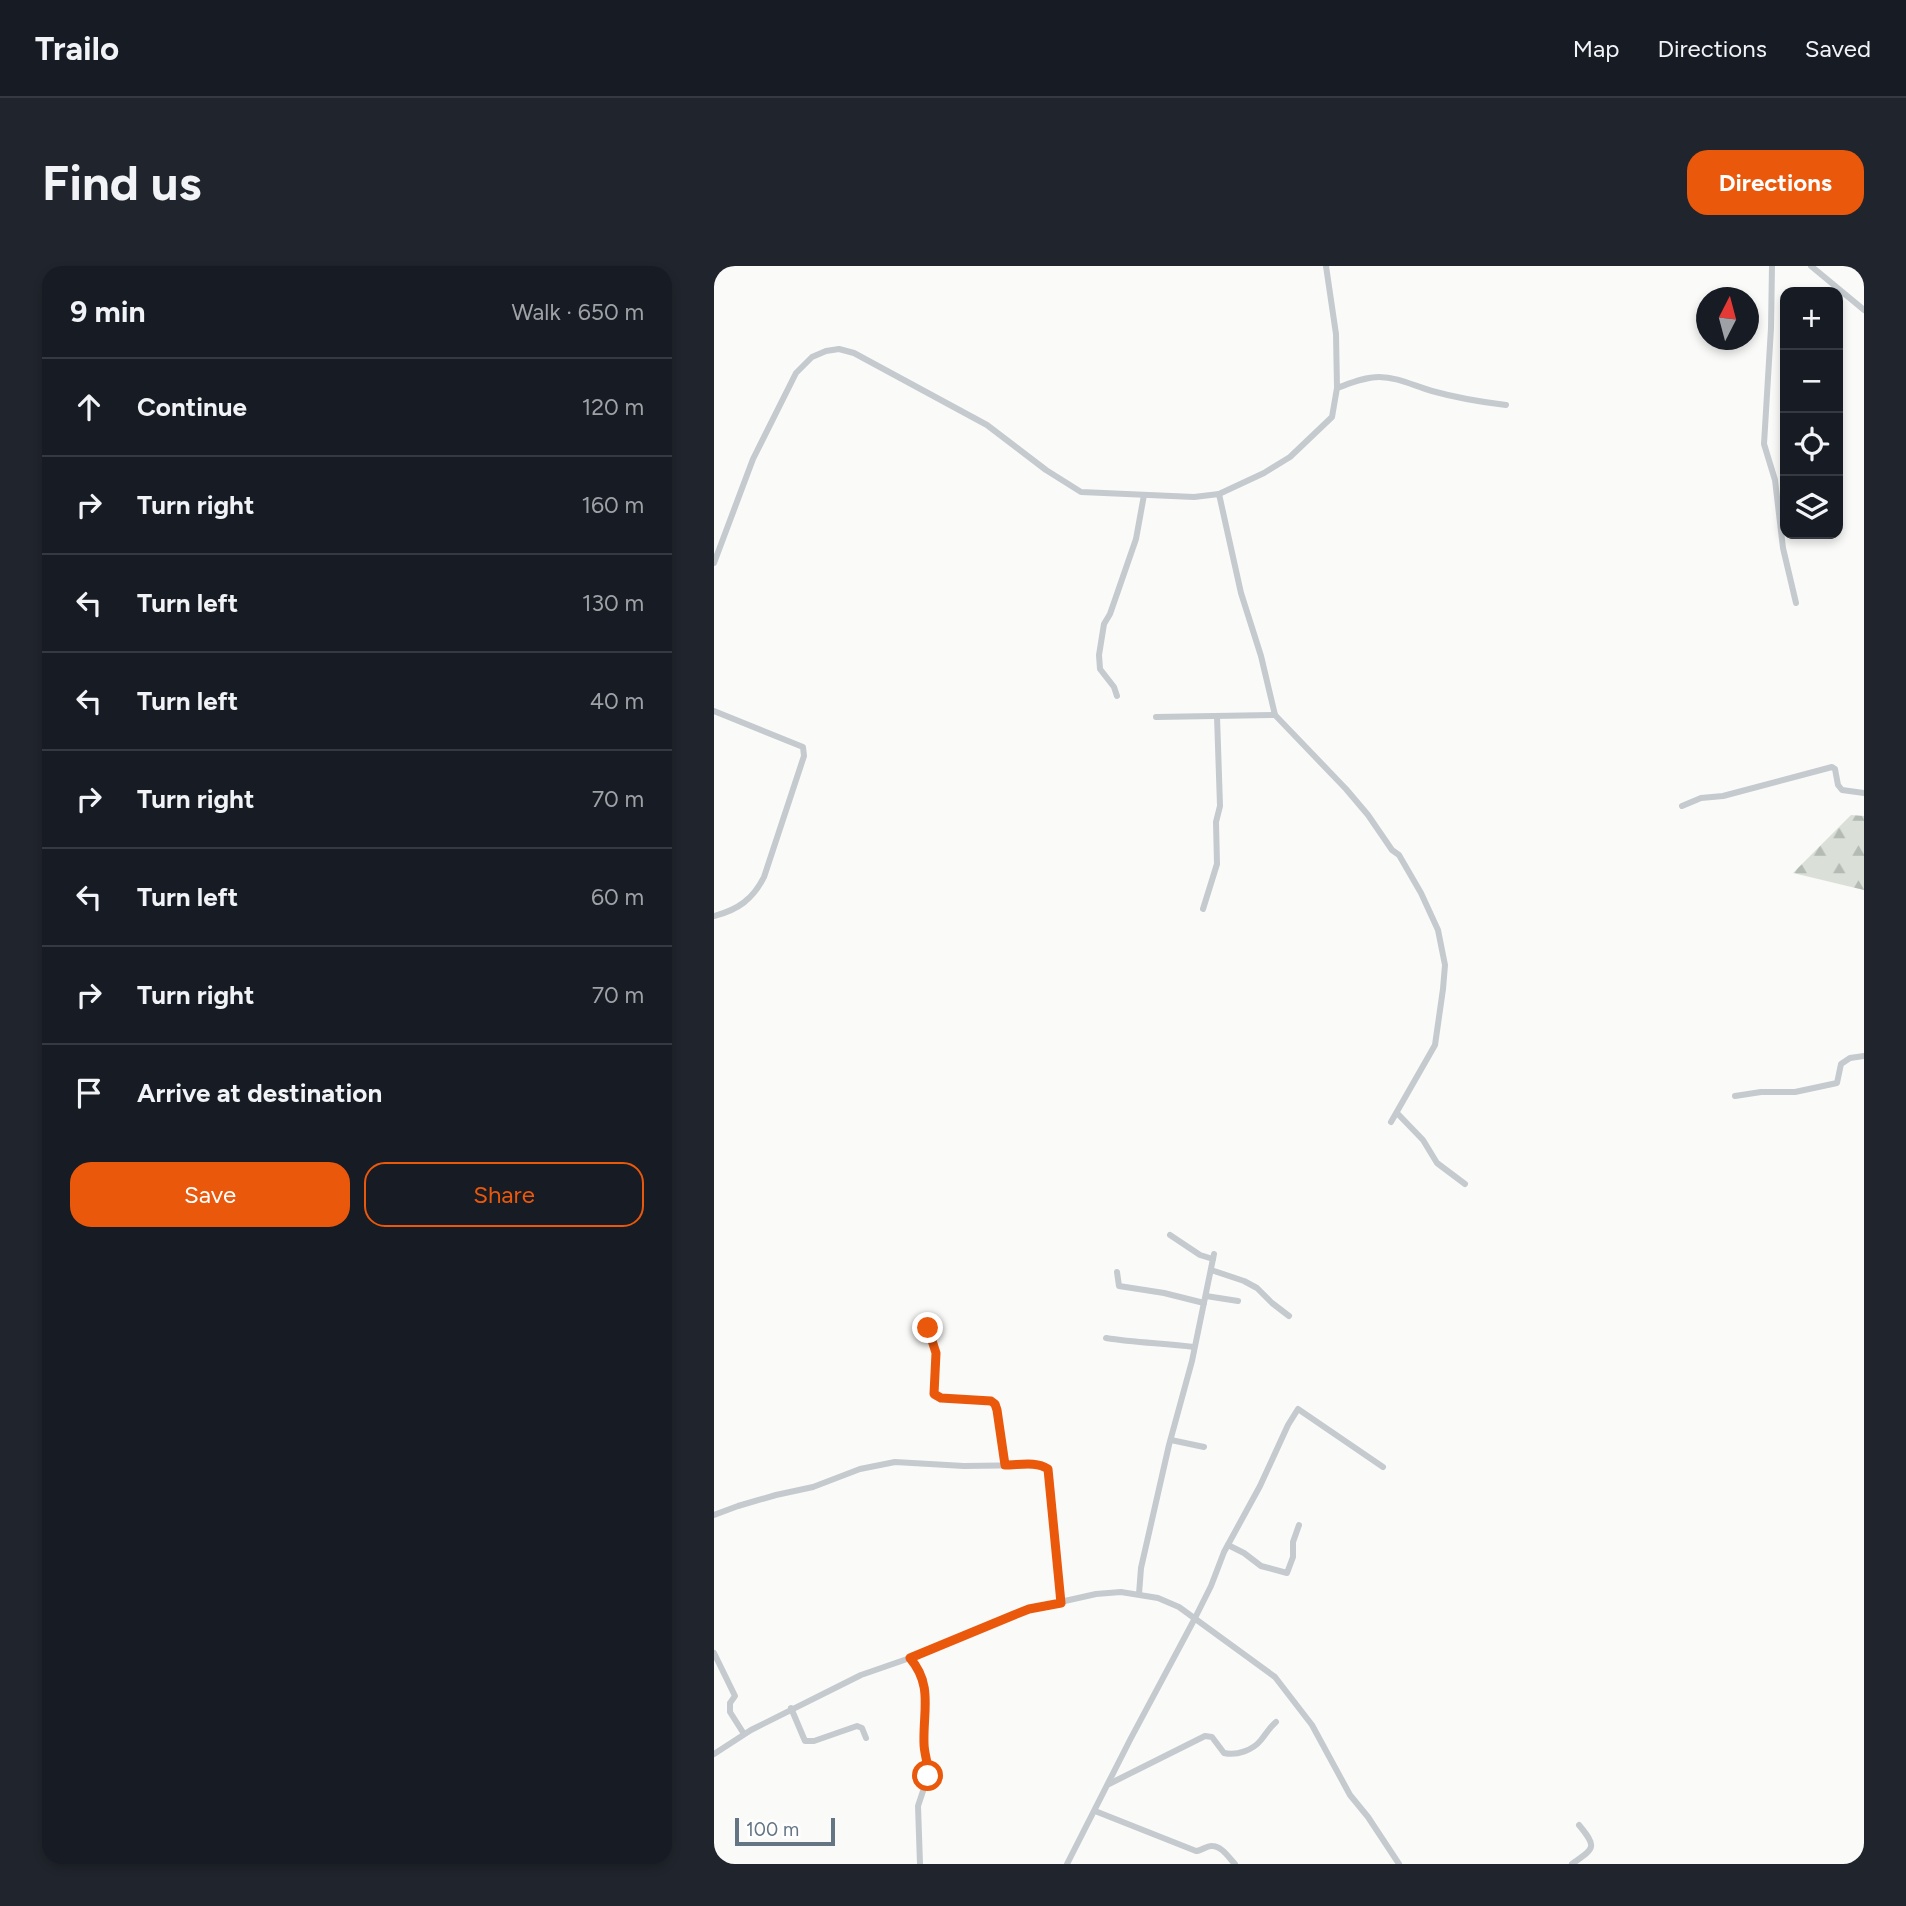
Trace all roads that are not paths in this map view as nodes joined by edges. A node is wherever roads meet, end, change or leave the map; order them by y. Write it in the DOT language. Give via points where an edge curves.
graph roads {
  1 [pos="1326,266"];
  2 [pos="1772,266"];
  3 [pos="1811,266"];
  4 [pos="1864,310"];
  5 [pos="1337,388"];
  6 [pos="1506,405"];
  7 [pos="1219,494"];
  8 [pos="1144,495"];
  9 [pos="714,563"];
  10 [pos="1796,603"];
  11 [pos="1117,696"];
  12 [pos="714,711"];
  13 [pos="1275,715"];
  14 [pos="1217,716"];
  15 [pos="1156,717"];
  16 [pos="1864,793"];
  17 [pos="1682,806"];
  18 [pos="1203,909"];
  19 [pos="714,916"];
  20 [pos="1864,1056"];
  21 [pos="1735,1096"];
  22 [pos="1397,1113"];
  23 [pos="1391,1122"];
  24 [pos="1465,1184"];
  25 [pos="1170,1235"];
  26 [pos="1211,1270"];
  27 [pos="1117,1272"];
  28 [pos="1205,1299"];
  29 [pos="1238,1301"];
  30 [pos="1289,1316"];
  31 [pos="928,1328"];
  32 [pos="1106,1338"];
  33 [pos="1194,1347"];
  34 [pos="1171,1440"];
  35 [pos="1204,1447"];
  36 [pos="1005,1465"];
  37 [pos="1382,1468"];
  38 [pos="714,1515"];
  39 [pos="1299,1525"];
  40 [pos="1228,1545"];
  41 [pos="1139,1594"];
  42 [pos="1061,1603"];
  43 [pos="1194,1620"];
  44 [pos="714,1653"];
  45 [pos="910,1658"];
  46 [pos="791,1708"];
  47 [pos="1276,1722"];
  48 [pos="744,1734"];
  49 [pos="866,1738"];
  50 [pos="714,1754"];
  51 [pos="1107,1784"];
  52 [pos="1095,1811"];
  53 [pos="1579,1825"];
  54 [pos="920,1864"];
  55 [pos="1068,1864"];
  56 [pos="1235,1864"];
  57 [pos="1399,1864"];
  58 [pos="1572,1864"];
  1 -- 5 [label="street"];
  2 -- 10 [label="street" via="1764,444 1775,480 1783,548"];
  3 -- 4 [label="street"];
  5 -- 6 [label="street" via="1380,377 1466,400"];
  5 -- 7 [label="street" via="1332,417 1323,428 1290,457"];
  7 -- 8 [label="street"];
  7 -- 13 [label="street"];
  8 -- 9 [label="street" via="1081,492 987,425 839,348 812,357 796,373 753,459"];
  8 -- 11 [label="street" via="1136,539 1104,624 1099,655 1100,669"];
  12 -- 19 [label="street" via="803,747 804,756 757,891 730,912"];
  13 -- 14 [label="street"];
  13 -- 22 [label="street" via="1346,789 1399,855 1438,930 1445,965 1435,1045"];
  14 -- 15 [label="street"];
  14 -- 18 [label="street" via="1217,864"];
  16 -- 17 [label="street" via="1842,790 1832,767"];
  20 -- 21 [label="street" via="1841,1064 1837,1083 1795,1092"];
  22 -- 23 [label="street"];
  22 -- 24 [label="street" via="1437,1163"];
  25 -- 26 [label="street" via="1200,1255 1213,1257"];
  26 -- 28 [label="street"];
  26 -- 30 [label="street" via="1258,1288"];
  27 -- 28 [label="street" via="1119,1286"];
  28 -- 29 [label="street"];
  28 -- 33 [label="street"];
  31 -- 36 [label="street" via="936,1353 934,1394 995,1404"];
  32 -- 33 [label="street"];
  33 -- 34 [label="street"];
  34 -- 35 [label="street"];
  34 -- 41 [label="street"];
  36 -- 38 [label="street" via="895,1462"];
  36 -- 42 [label="street" via="1034,1464 1048,1469"];
  37 -- 40 [label="street" via="1298,1409"];
  39 -- 40 [label="street" via="1287,1573 1261,1566"];
  40 -- 43 [label="street"];
  41 -- 42 [label="street" via="1096,1594"];
  41 -- 43 [label="street" via="1179,1607"];
  42 -- 45 [label="street" via="1029,1609"];
  43 -- 51 [label="street"];
  43 -- 57 [label="street" via="1275,1677 1312,1726 1350,1795"];
  44 -- 48 [label="street" via="735,1696 730,1712"];
  45 -- 46 [label="street"];
  45 -- 54 [label="street" via="924,1680 924,1747 929,1767 918,1806"];
  46 -- 48 [label="street"];
  46 -- 49 [label="street" via="805,1741 857,1726"];
  47 -- 51 [label="street" via="1260,1741 1242,1752 1224,1753 1212,1737 1205,1736"];
  48 -- 50 [label="street"];
  51 -- 52 [label="street"];
  52 -- 55 [label="street"];
  52 -- 56 [label="street" via="1196,1852 1214,1846"];
  53 -- 58 [label="street" via="1591,1846"];
}
